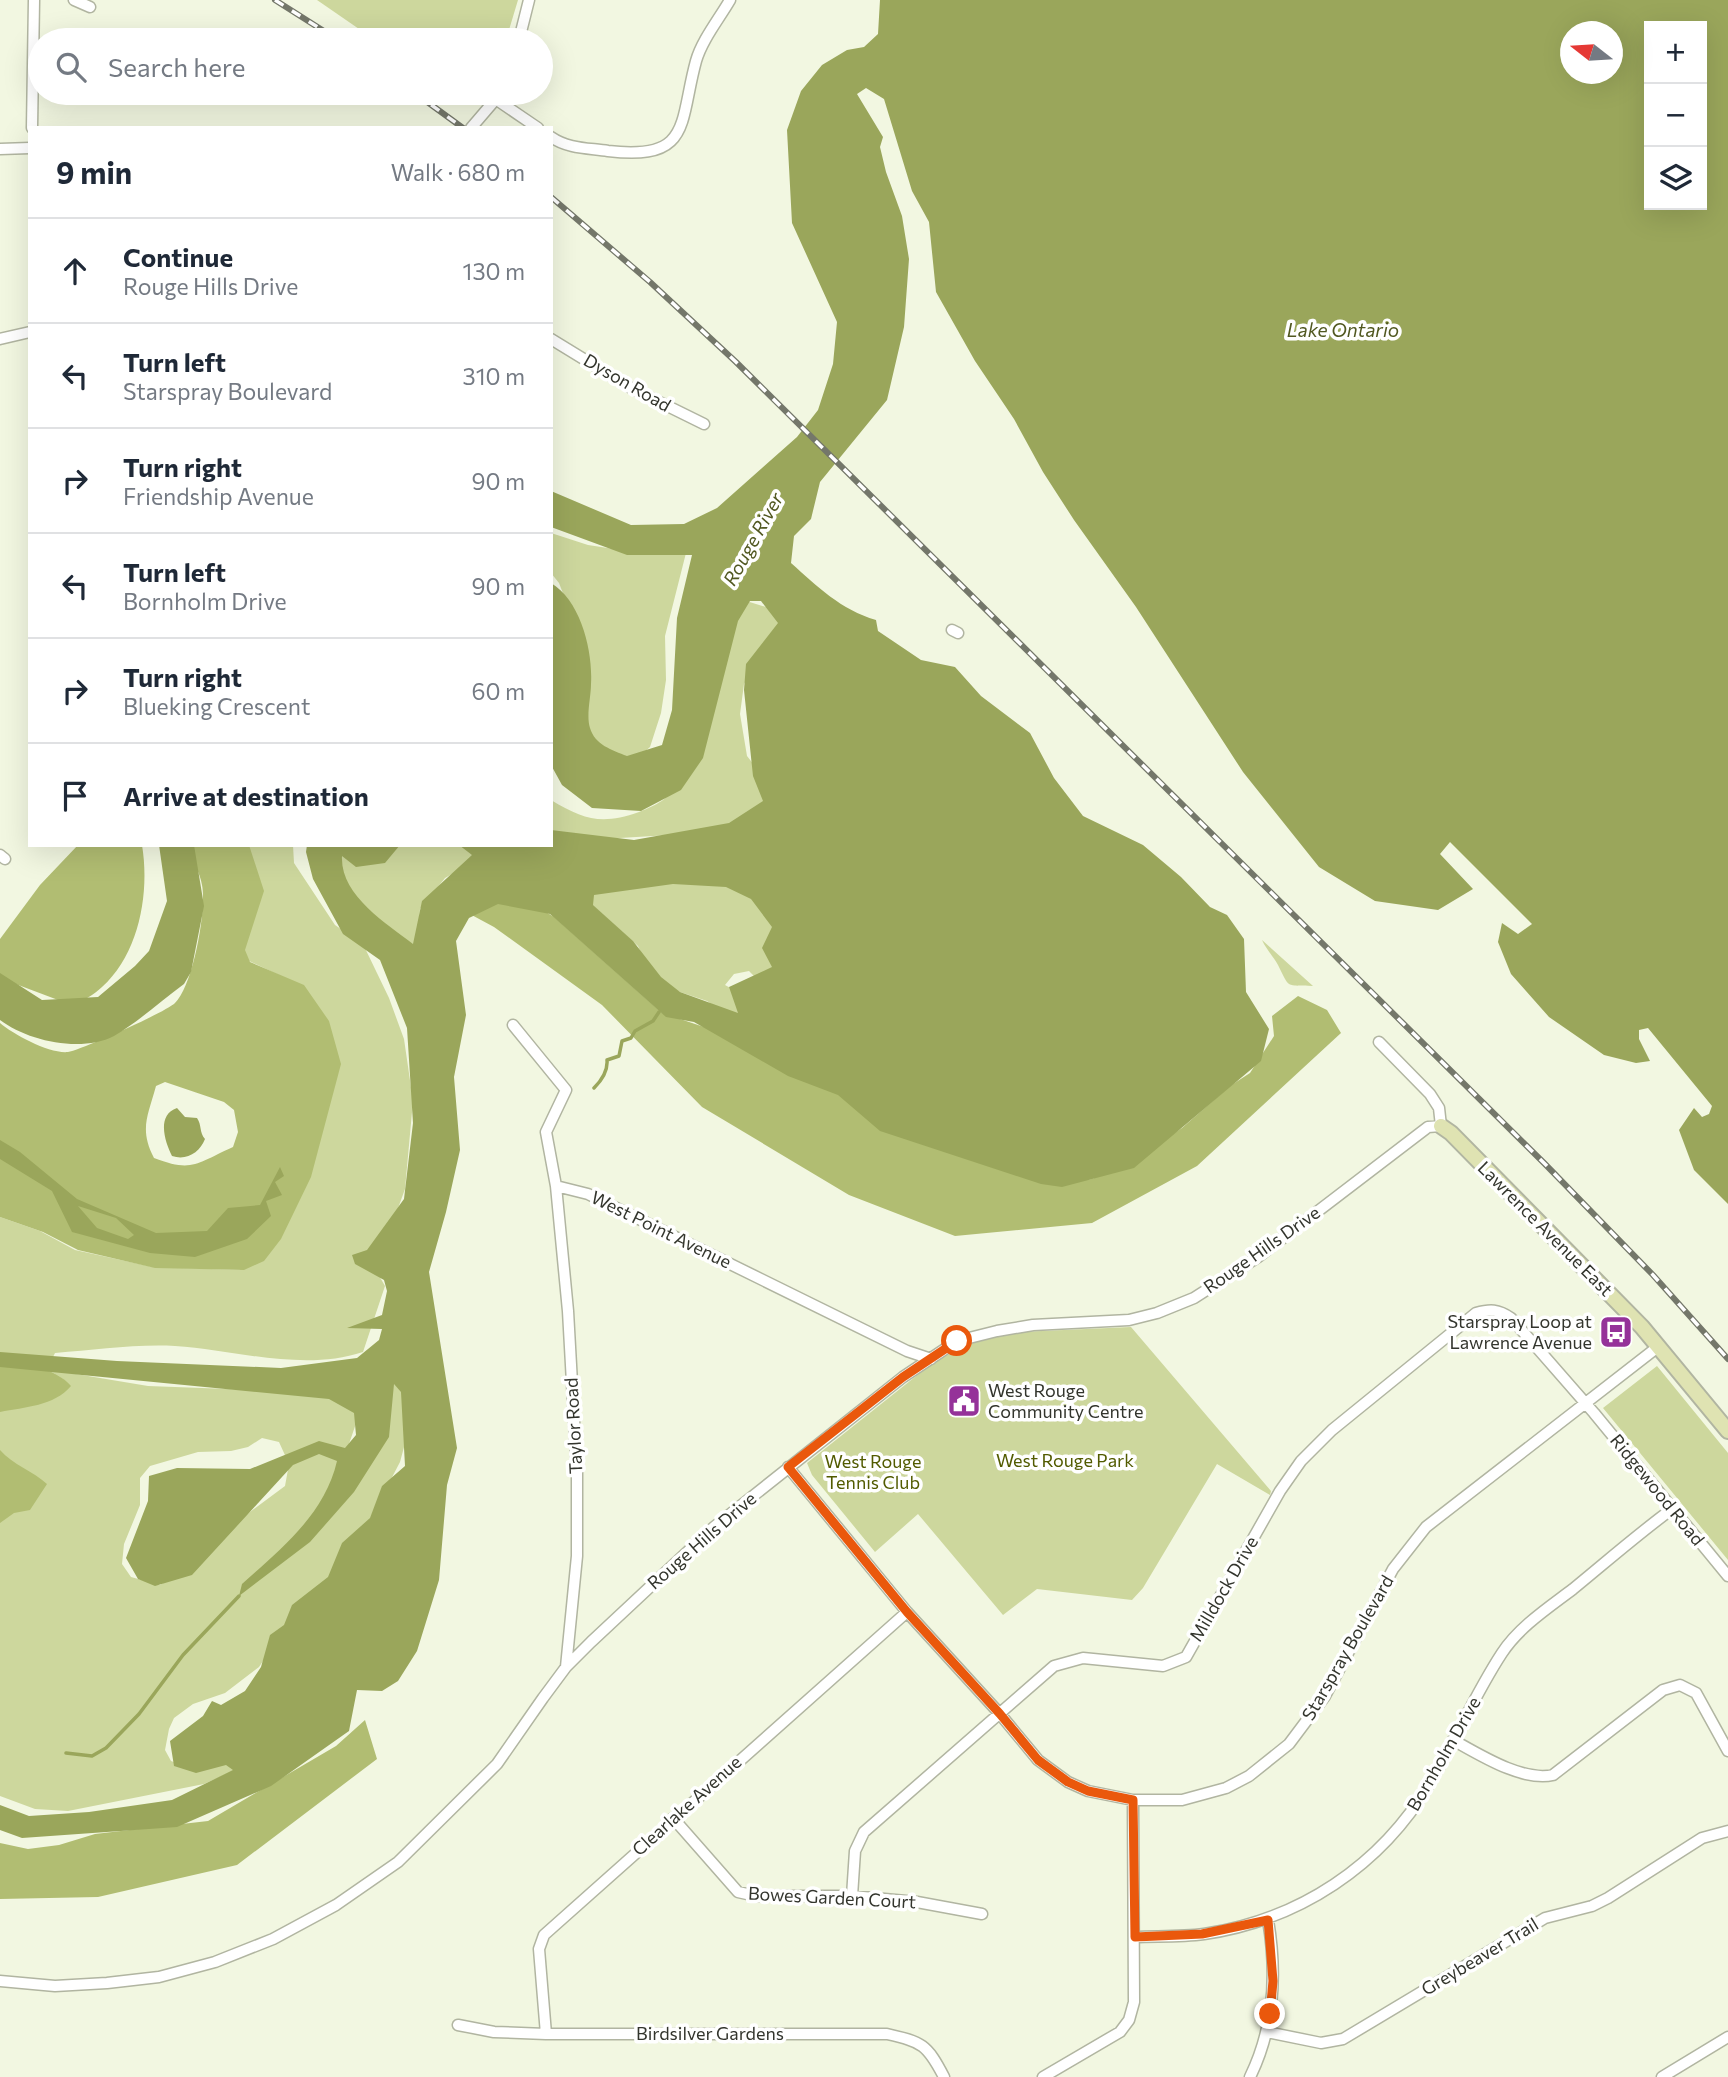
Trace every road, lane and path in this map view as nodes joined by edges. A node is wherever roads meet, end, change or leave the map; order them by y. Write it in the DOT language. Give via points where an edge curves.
graph roads {
  1 [pos="34,0"];
  2 [pos="74,0"];
  3 [pos="529,0"];
  4 [pos="730,0"];
  5 [pos="90,7"];
  6 [pos="34,28"];
  7 [pos="522,28"];
  8 [pos="32,105"];
  9 [pos="491,105"];
  10 [pos="510,105"];
  11 [pos="32,126"];
  12 [pos="473,126"];
  13 [pos="536,126"];
  14 [pos="553,138"];
  15 [pos="28,148"];
  16 [pos="0,149"];
  17 [pos="28,332"];
  18 [pos="0,339"];
  19 [pos="553,340"];
  20 [pos="704,424"];
  21 [pos="513,1025"];
  22 [pos="1378,1042"];
  23 [pos="1441,1126"];
  24 [pos="555,1186"];
  25 [pos="1659,1346"];
  26 [pos="931,1359"];
  27 [pos="1587,1404"];
  28 [pos="1728,1431"];
  29 [pos="788,1467"];
  30 [pos="1672,1509"];
  31 [pos="1728,1576"];
  32 [pos="907,1612"];
  33 [pos="566,1667"];
  34 [pos="1000,1714"];
  35 [pos="1453,1740"];
  36 [pos="1728,1751"];
  37 [pos="1133,1800"];
  38 [pos="673,1818"];
  39 [pos="1728,1830"];
  40 [pos="852,1896"];
  41 [pos="982,1914"];
  42 [pos="1268,1920"];
  43 [pos="1135,1937"];
  44 [pos="0,1981"];
  45 [pos="458,2025"];
  46 [pos="1267,2032"];
  47 [pos="546,2034"];
  48 [pos="1728,2037"];
  49 [pos="944,2077"];
  50 [pos="1043,2077"];
  51 [pos="1250,2077"];
  52 [pos="1662,2077"];
  1 -- 6 [label="street"];
  2 -- 5 [label="street"];
  3 -- 7 [label="street"];
  4 -- 14 [label="street" via="696,58 675,139 656,151 625,153 567,145"];
  8 -- 11 [label="street"];
  9 -- 12 [label="street"];
  10 -- 13 [label="street"];
  15 -- 16 [label="street"];
  17 -- 18 [label="street"];
  19 -- 20 [label="street, Dyson Road"];
  21 -- 24 [label="street" via="566,1090 546,1132"];
  22 -- 23 [label="street" via="1430,1094 1439,1108"];
  23 -- 25 [label="street, Lawrence Avenue East"];
  23 -- 26 [label="street, Rouge Hills Drive" via="1428,1127 1258,1257 1194,1298 1129,1320 997,1331 957,1341"];
  24 -- 26 [label="street, West Point Avenue" via="588,1194"];
  24 -- 33 [label="street, Taylor Road" via="577,1473 578,1556"];
  25 -- 27 [label="street, Starspray Boulevard"];
  25 -- 28 [label="street, Lawrence Avenue East"];
  26 -- 29 [label="street, Rouge Hills Drive"];
  27 -- 30 [label="street, Ridgewood Road"];
  27 -- 34 [label="street, Milldock Drive" via="1511,1318 1488,1309 1476,1313 1332,1430 1301,1461 1186,1657 1163,1665 1083,1658 1054,1666"];
  27 -- 37 [label="street, Starspray Boulevard" via="1426,1527 1393,1569 1325,1696 1289,1744 1249,1776 1205,1795"];
  29 -- 32 [label="street, Starspray Boulevard"];
  29 -- 33 [label="street, Rouge Hills Drive" via="714,1527"];
  30 -- 31 [label="street, Ridgewood Road"];
  30 -- 35 [label="street, Bornholm Drive" via="1525,1626 1503,1651"];
  32 -- 34 [label="street, Starspray Boulevard"];
  32 -- 38 [label="street, Clearlake Avenue"];
  33 -- 44 [label="street, Rouge Hills Drive" via="498,1764 398,1862 336,1905 273,1939 159,1977 55,1986"];
  34 -- 37 [label="street, Starspray Boulevard" via="1038,1760 1068,1782"];
  34 -- 40 [label="street, Milldock Drive" via="864,1832 855,1851"];
  35 -- 36 [label="street" via="1523,1774 1553,1775 1663,1690 1680,1685 1696,1693"];
  35 -- 42 [label="street, Bornholm Drive" via="1408,1815 1362,1865 1310,1900"];
  37 -- 43 [label="street"];
  38 -- 40 [label="street, Bowes Garden Court" via="738,1892"];
  38 -- 47 [label="street, Clearlake Avenue" via="544,1935 539,1949"];
  39 -- 46 [label="street, Greybeaver Trail" via="1702,1838 1592,1906 1545,1918 1343,2039 1321,2043"];
  40 -- 41 [label="street, Bowes Garden Court"];
  42 -- 43 [label="street, Bornholm Drive" via="1202,1934"];
  42 -- 46 [label="street" via="1273,1981"];
  43 -- 50 [label="street" via="1134,2003 1129,2020 1120,2032"];
  45 -- 47 [label="street, Birdsilver Gardens"];
  46 -- 51 [label="street"];
  47 -- 49 [label="street, Birdsilver Gardens" via="887,2034 918,2042 933,2056"];
  48 -- 52 [label="street"];
}
